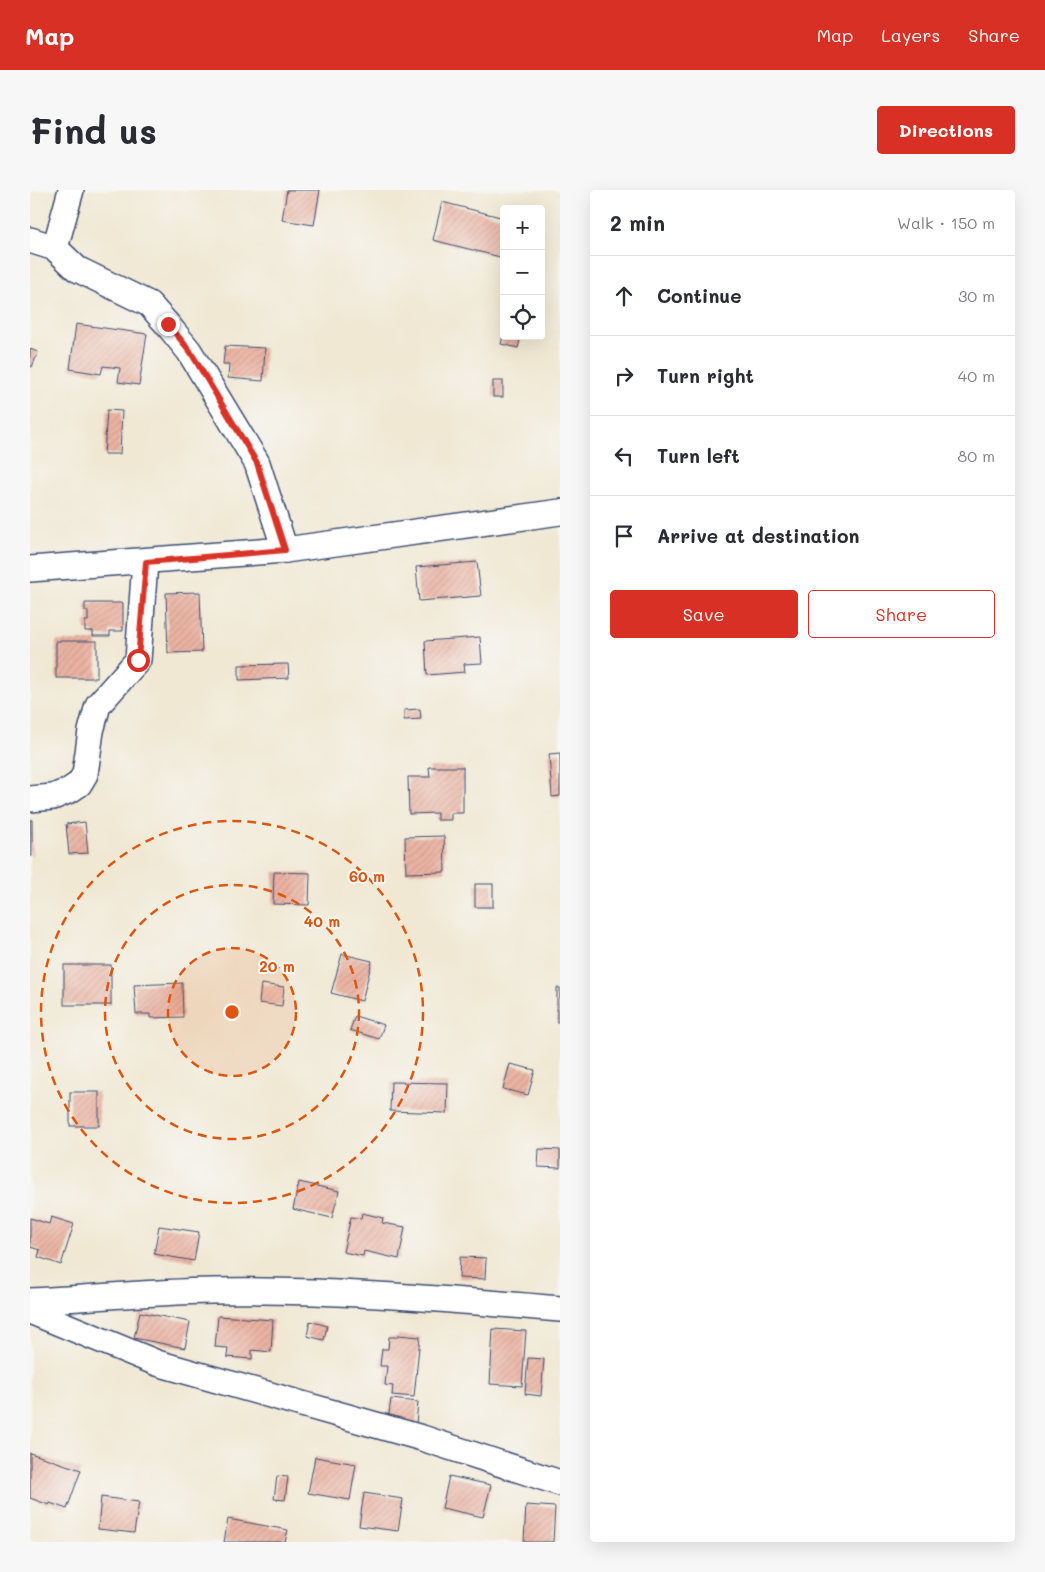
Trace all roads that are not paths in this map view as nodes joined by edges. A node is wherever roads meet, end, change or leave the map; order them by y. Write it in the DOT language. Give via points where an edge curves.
graph roads {
  1 [pos="71,190"];
  2 [pos="30,240"];
  3 [pos="55,248"];
  4 [pos="560,512"];
  5 [pos="285,550"];
  6 [pos="146,562"];
  7 [pos="30,570"];
  8 [pos="30,799"];
  9 [pos="30,1301"];
  10 [pos="560,1309"];
  11 [pos="30,1311"];
  12 [pos="560,1483"];
  1 -- 3 [label="street"];
  2 -- 3 [label="street"];
  3 -- 5 [label="street" via="77,269 149,304 190,351 257,463"];
  4 -- 5 [label="street"];
  5 -- 6 [label="street"];
  6 -- 7 [label="street"];
  6 -- 8 [label="street" via="138,660 98,705 85,774 80,784 70,790 53,797"];
  9 -- 10 [label="street" via="211,1291 317,1292 418,1296"];
  11 -- 12 [label="street" via="157,1363 422,1438"];
}
